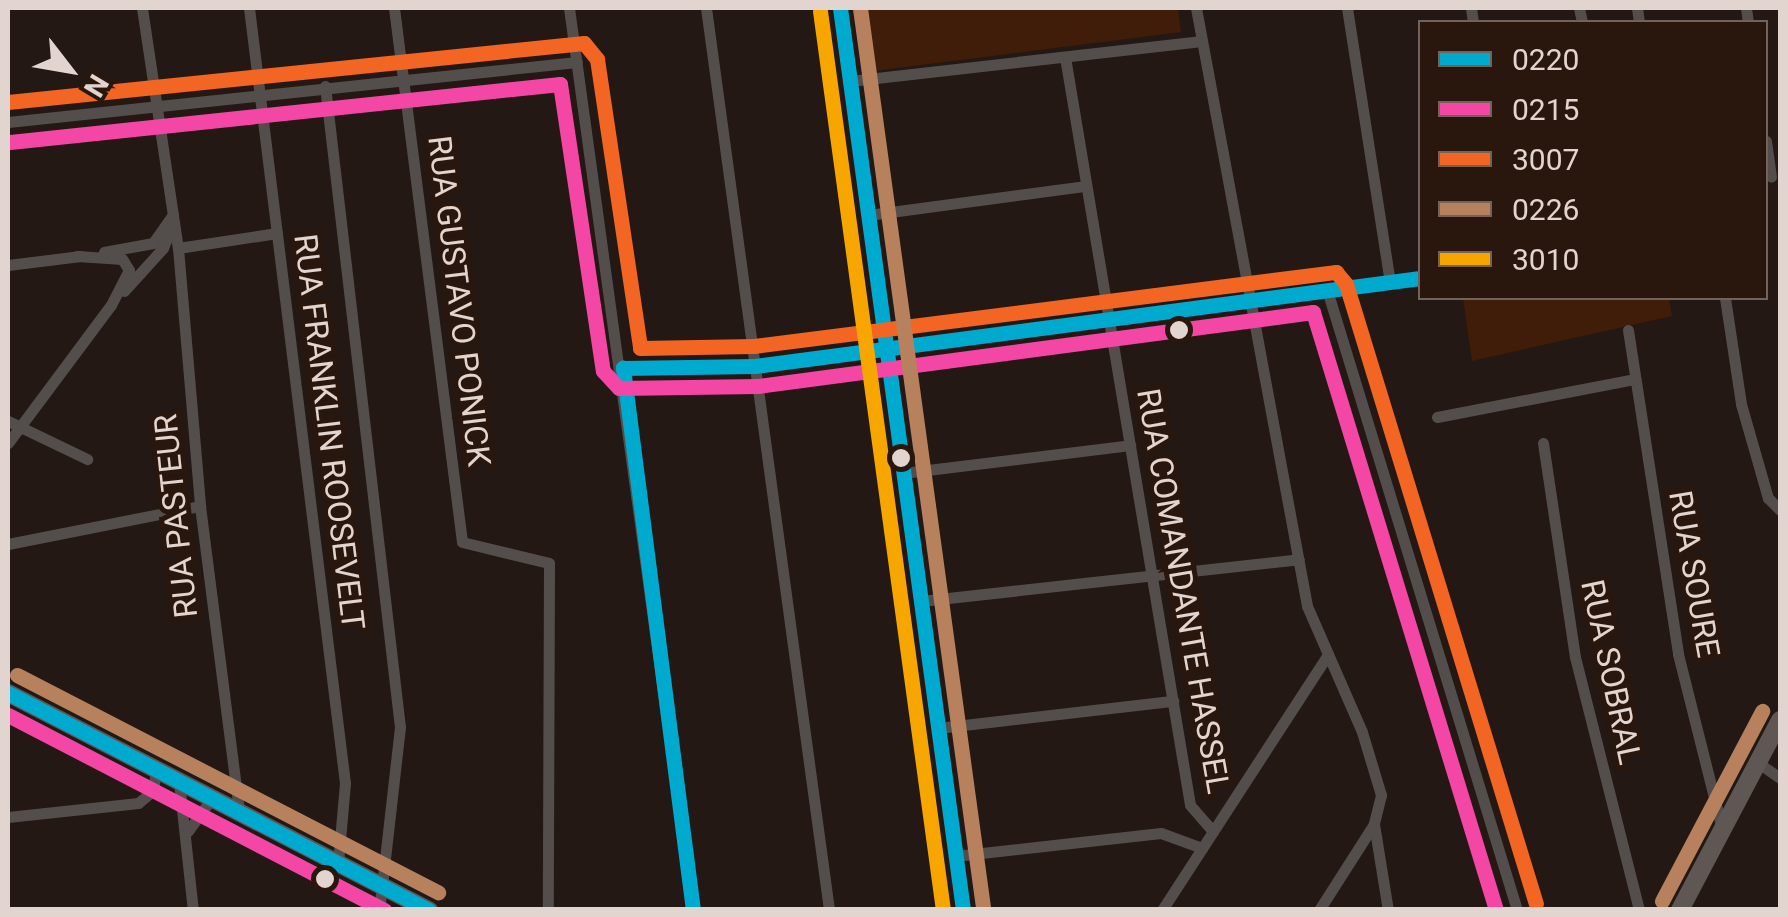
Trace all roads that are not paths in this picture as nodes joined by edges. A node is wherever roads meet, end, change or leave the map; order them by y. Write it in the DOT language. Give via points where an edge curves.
graph roads {
  1 [pos="142,8"];
  2 [pos="249,8"];
  3 [pos="394,8"];
  4 [pos="569,8"];
  5 [pos="706,8"];
  6 [pos="840,8"];
  7 [pos="1196,8"];
  8 [pos="1347,8"];
  9 [pos="1202,41"];
  10 [pos="1065,57"];
  11 [pos="577,62"];
  12 [pos="404,79"];
  13 [pos="850,82"];
  14 [pos="325,86"];
  15 [pos="260,92"];
  16 [pos="156,103"];
  17 [pos="8,122"];
  18 [pos="1086,186"];
  19 [pos="868,214"];
  20 [pos="173,216"];
  21 [pos="277,234"];
  22 [pos="178,248"];
  23 [pos="157,255"];
  24 [pos="78,256"];
  25 [pos="8,266"];
  26 [pos="1418,278"];
  27 [pos="180,282"];
  28 [pos="1390,282"];
  29 [pos="1327,290"];
  30 [pos="1250,300"];
  31 [pos="1725,300"];
  32 [pos="111,305"];
  33 [pos="1109,319"];
  34 [pos="1628,330"];
  35 [pos="886,348"];
  36 [pos="755,366"];
  37 [pos="623,368"];
  38 [pos="1635,380"];
  39 [pos="1437,417"];
  40 [pos="14,424"];
  41 [pos="8,443"];
  42 [pos="1542,443"];
  43 [pos="1130,445"];
  44 [pos="88,459"];
  45 [pos="903,473"];
  46 [pos="200,506"];
  47 [pos="1780,510"];
  48 [pos="8,544"];
  49 [pos="1299,559"];
  50 [pos="1152,575"];
  51 [pos="921,601"];
  52 [pos="1328,654"];
  53 [pos="8,693"];
  54 [pos="1173,702"];
  55 [pos="1780,720"];
  56 [pos="938,728"];
  57 [pos="1757,762"];
  58 [pos="156,770"];
  59 [pos="1780,778"];
  60 [pos="180,782"];
  61 [pos="212,798"];
  62 [pos="239,812"];
  63 [pos="8,818"];
  64 [pos="1374,824"];
  65 [pos="1721,825"];
  66 [pos="1213,831"];
  67 [pos="186,840"];
  68 [pos="1202,848"];
  69 [pos="956,856"];
  70 [pos="338,863"];
  71 [pos="382,886"];
  72 [pos="193,910"];
  73 [pos="380,910"];
  74 [pos="429,910"];
  75 [pos="548,910"];
  76 [pos="693,910"];
  77 [pos="829,910"];
  78 [pos="963,910"];
  79 [pos="1162,910"];
  80 [pos="1319,910"];
  81 [pos="1388,910"];
  82 [pos="1517,910"];
  83 [pos="1639,910"];
  84 [pos="1680,910"];
  1 -- 16 [label="street, RUA PASTEUR"];
  2 -- 15 [label="street, RUA FRANKLIN ROOSEVELT"];
  3 -- 12 [label="street, RUA GUSTAVO PONICK"];
  4 -- 11 [label="street"];
  5 -- 36 [label="street"];
  6 -- 13 [label="street"];
  7 -- 9 [label="street"];
  8 -- 28 [label="street"];
  9 -- 10 [label="street"];
  9 -- 30 [label="street"];
  10 -- 13 [label="street"];
  10 -- 18 [label="street, RUA COMANDANTE HASSEL"];
  11 -- 12 [label="street"];
  11 -- 37 [label="street"];
  12 -- 14 [label="street"];
  12 -- 75 [label="street, RUA GUSTAVO PONICK" via="462,542 549,563"];
  13 -- 19 [label="street"];
  14 -- 15 [label="street"];
  14 -- 71 [label="street" via="400,727"];
  15 -- 16 [label="street"];
  15 -- 21 [label="street, RUA FRANKLIN ROOSEVELT"];
  16 -- 17 [label="street"];
  16 -- 20 [label="street, RUA PASTEUR"];
  18 -- 19 [label="street"];
  18 -- 33 [label="street, RUA COMANDANTE HASSEL"];
  19 -- 35 [label="street"];
  20 -- 22 [label="street, RUA PASTEUR"];
  20 -- 23 [label="street"];
  20 -- 24 [label="street" via="144,246"];
  21 -- 22 [label="street"];
  21 -- 70 [label="street, RUA FRANKLIN ROOSEVELT" via="345,783"];
  22 -- 27 [label="street, RUA PASTEUR"];
  23 -- 27 [label="street" via="173,261"];
  23 -- 32 [label="street"];
  24 -- 25 [label="street"];
  24 -- 32 [label="street" via="127,263"];
  26 -- 28 [label="street"];
  27 -- 46 [label="street, RUA PASTEUR"];
  28 -- 29 [label="street"];
  29 -- 30 [label="street"];
  29 -- 82 [label="street"];
  30 -- 33 [label="street"];
  30 -- 49 [label="street"];
  31 -- 47 [label="street" via="1740,404 1768,498"];
  32 -- 40 [label="street"];
  33 -- 35 [label="street"];
  33 -- 43 [label="street, RUA COMANDANTE HASSEL"];
  34 -- 38 [label="street, RUA SOURE"];
  35 -- 36 [label="street"];
  35 -- 45 [label="street"];
  36 -- 37 [label="street"];
  36 -- 77 [label="street"];
  37 -- 76 [label="street"];
  38 -- 39 [label="street"];
  38 -- 65 [label="street, RUA SOURE" via="1678,654"];
  40 -- 41 [label="street"];
  40 -- 44 [label="street"];
  42 -- 83 [label="street, RUA SOBRAL" via="1575,656"];
  43 -- 45 [label="street"];
  43 -- 50 [label="street, RUA COMANDANTE HASSEL"];
  45 -- 51 [label="street"];
  46 -- 48 [label="street"];
  46 -- 62 [label="street, RUA PASTEUR"];
  49 -- 50 [label="street"];
  49 -- 52 [label="street" via="1311,616"];
  50 -- 51 [label="street"];
  50 -- 54 [label="street, RUA COMANDANTE HASSEL"];
  51 -- 56 [label="street"];
  52 -- 64 [label="street" via="1379,784"];
  52 -- 66 [label="street"];
  53 -- 58 [label="main road"];
  54 -- 56 [label="street"];
  54 -- 66 [label="street, RUA COMANDANTE HASSEL" via="1190,805"];
  55 -- 57 [label="main road"];
  56 -- 69 [label="street"];
  57 -- 59 [label="street"];
  57 -- 65 [label="main road"];
  58 -- 60 [label="main road"];
  58 -- 63 [label="street" via="153,791 138,803"];
  60 -- 61 [label="main road"];
  60 -- 67 [label="street"];
  61 -- 62 [label="main road"];
  61 -- 67 [label="street" via="196,812"];
  62 -- 70 [label="main road"];
  64 -- 80 [label="street"];
  64 -- 81 [label="street"];
  65 -- 84 [label="main road"];
  66 -- 68 [label="street"];
  67 -- 72 [label="street"];
  68 -- 69 [label="street" via="1161,833"];
  68 -- 79 [label="street"];
  69 -- 78 [label="street"];
  70 -- 71 [label="main road"];
  71 -- 73 [label="street"];
  71 -- 74 [label="main road"];
}
